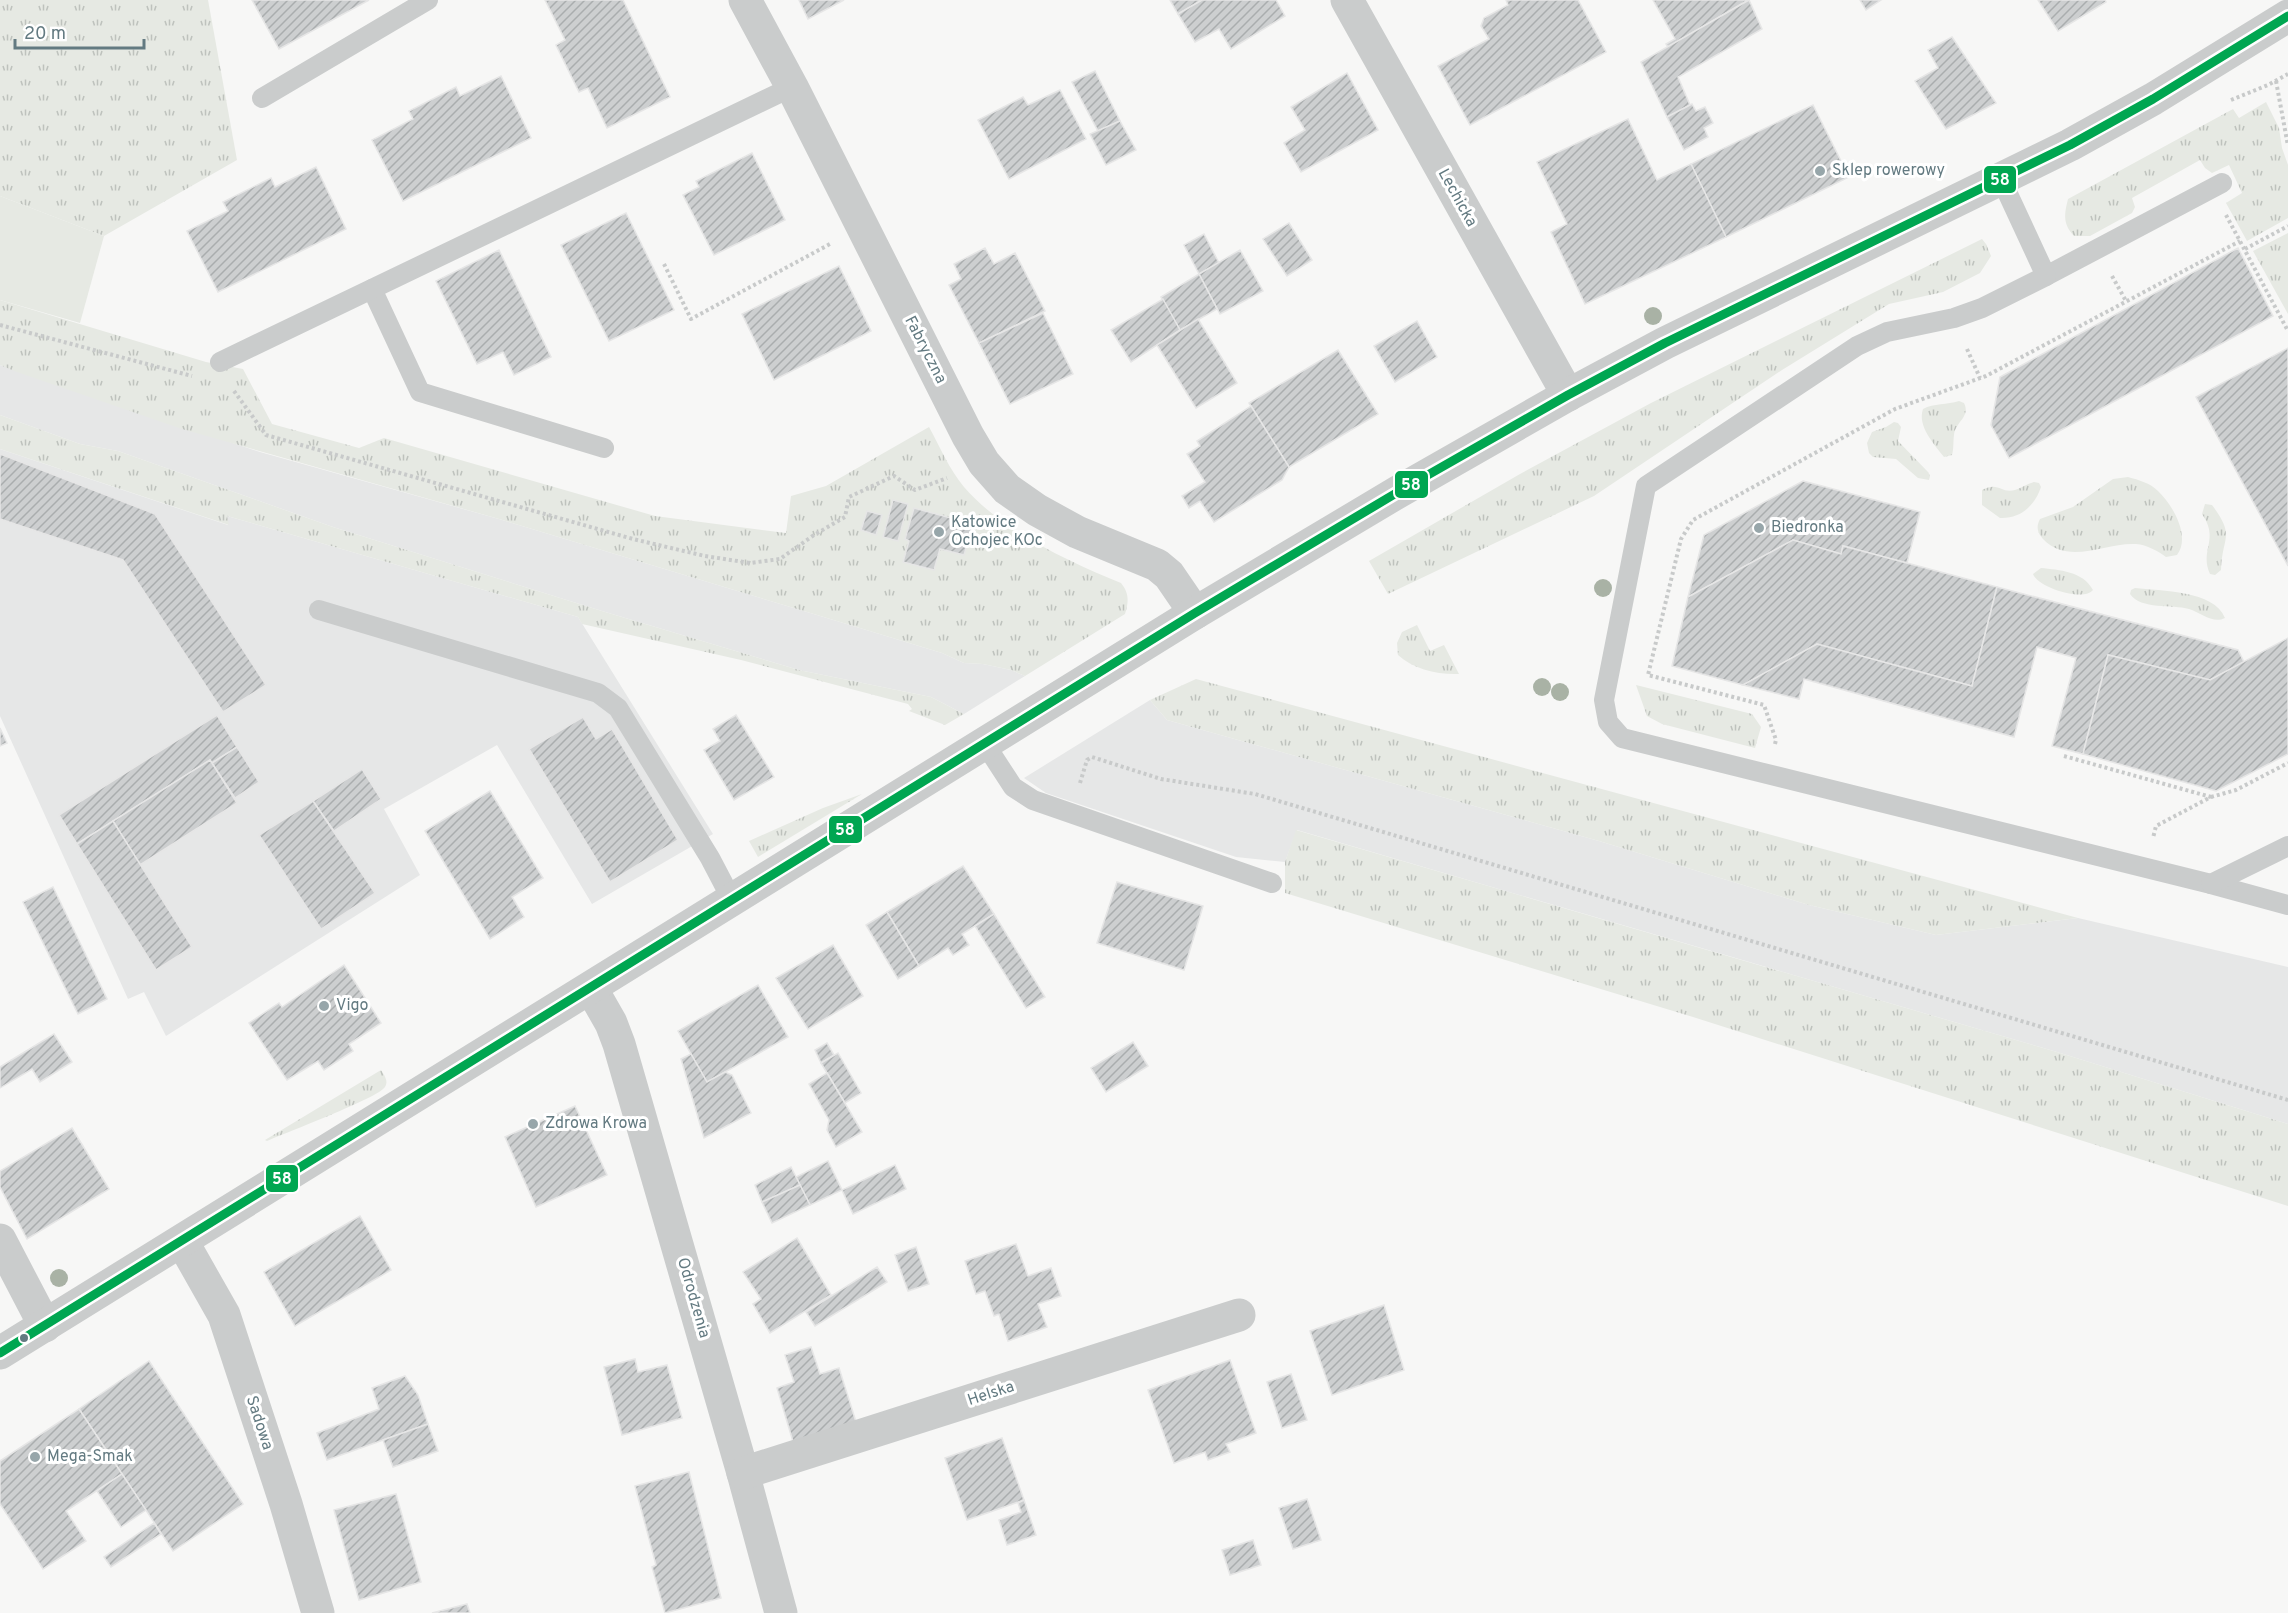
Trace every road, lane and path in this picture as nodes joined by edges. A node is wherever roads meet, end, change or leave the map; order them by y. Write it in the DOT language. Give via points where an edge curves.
graph roads {
  1 [pos="428,0"];
  2 [pos="745,0"];
  3 [pos="1347,0"];
  4 [pos="2288,16"];
  5 [pos="2288,74"];
  6 [pos="2276,81"];
  7 [pos="792,87"];
  8 [pos="262,98"];
  9 [pos="2222,104"];
  10 [pos="2288,146"];
  11 [pos="2001,179"];
  12 [pos="2217,186"];
  13 [pos="2288,226"];
  14 [pos="862,227"];
  15 [pos="2240,241"];
  16 [pos="2245,249"];
  17 [pos="664,264"];
  18 [pos="2046,276"];
  19 [pos="372,289"];
  20 [pos="0,325"];
  21 [pos="2288,329"];
  22 [pos="220,362"];
  23 [pos="197,377"];
  24 [pos="231,386"];
  25 [pos="1568,395"];
  26 [pos="604,448"];
  27 [pos="984,463"];
  28 [pos="319,610"];
  29 [pos="1195,613"];
  30 [pos="985,744"];
  31 [pos="2064,756"];
  32 [pos="2288,763"];
  33 [pos="1767,775"];
  34 [pos="2211,797"];
  35 [pos="1071,813"];
  36 [pos="2288,846"];
  37 [pos="2145,868"];
  38 [pos="1272,883"];
  39 [pos="2211,884"];
  40 [pos="732,900"];
  41 [pos="2288,905"];
  42 [pos="591,988"];
  43 [pos="2288,1100"];
  44 [pos="0,1240"];
  45 [pos="182,1241"];
  46 [pos="1239,1315"];
  47 [pos="45,1326"];
  48 [pos="0,1353"];
  49 [pos="743,1473"];
  50 [pos="318,1613"];
  51 [pos="781,1613"];
  1 -- 8 [label="lane"];
  2 -- 7 [label="street, Fabryczna"];
  3 -- 25 [label="street, Lechicka"];
  4 -- 11 [label="street" via="2153,99"];
  5 -- 6 [label="path"];
  6 -- 9 [label="path"];
  6 -- 10 [label="path"];
  7 -- 14 [label="street, Fabryczna"];
  7 -- 19 [label="lane"];
  11 -- 18 [label="lane"];
  11 -- 25 [label="street" via="1665,343"];
  12 -- 15 [label="path"];
  12 -- 18 [label="lane"];
  13 -- 16 [label="path"];
  14 -- 17 [label="path" via="691,319"];
  14 -- 27 [label="street, Fabryczna"];
  15 -- 16 [label="path"];
  15 -- 33 [label="path" via="1986,376 1895,409 1693,520 1681,539 1648,675 1764,705 1776,740"];
  16 -- 21 [label="path"];
  18 -- 33 [label="lane" via="1982,308 1887,332 1857,346 1646,486 1604,700 1608,722 1622,738"];
  19 -- 22 [label="lane"];
  19 -- 26 [label="lane" via="420,392"];
  20 -- 23 [label="path"];
  24 -- 27 [label="path" via="266,435 633,539 750,562 780,559 845,517 849,497 894,476 915,490"];
  25 -- 29 [label="street"];
  27 -- 29 [label="street, Fabryczna" via="1007,489 1037,510 1077,532 1156,565 1169,575"];
  28 -- 40 [label="lane" via="598,693 618,708"];
  29 -- 30 [label="street"];
  30 -- 35 [label="lane" via="1013,787 1033,800"];
  30 -- 40 [label="street"];
  31 -- 34 [label="path"];
  32 -- 34 [label="path" via="2236,790"];
  33 -- 37 [label="lane"];
  34 -- 37 [label="path" via="2156,826"];
  35 -- 38 [label="lane"];
  35 -- 43 [label="path" via="1087,760 1092,758 1161,779 1255,794"];
  36 -- 39 [label="lane"];
  37 -- 39 [label="lane"];
  39 -- 41 [label="lane"];
  40 -- 42 [label="street"];
  42 -- 45 [label="street"];
  42 -- 49 [label="street, Odrodzenia" via="619,1044"];
  44 -- 47 [label="street"];
  45 -- 47 [label="street"];
  45 -- 50 [label="street, Sadowa" via="224,1315"];
  46 -- 49 [label="street, Helska"];
  47 -- 48 [label="street"];
  49 -- 51 [label="street, Odrodzenia"];
}
